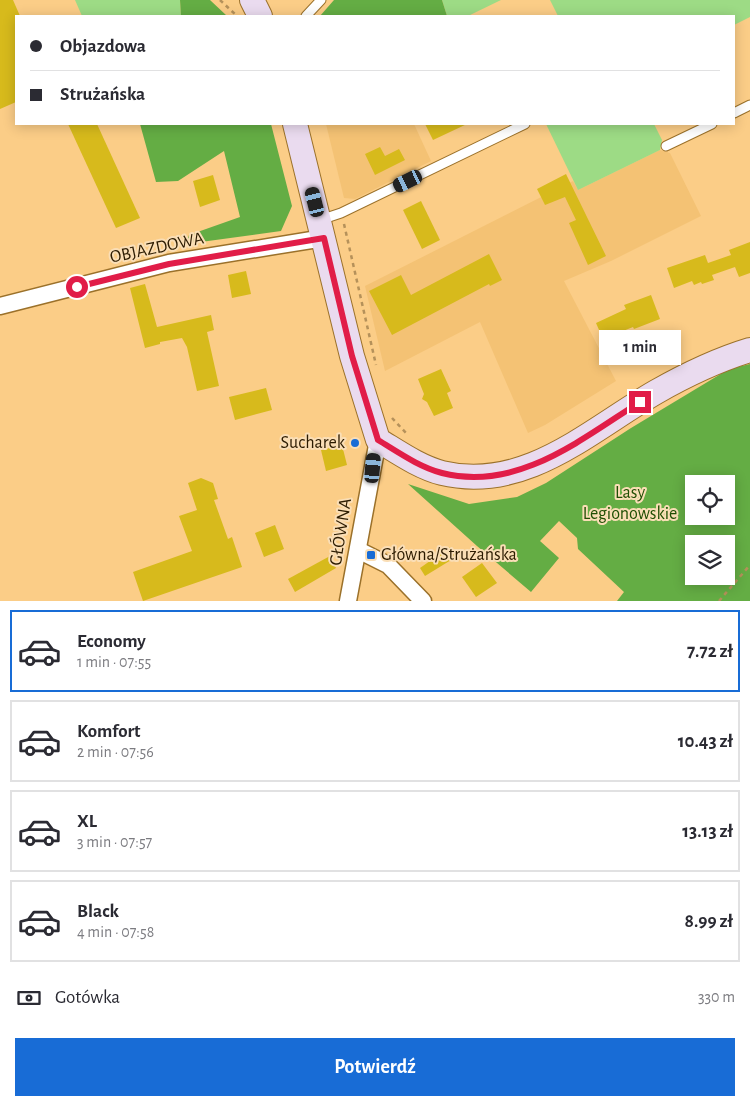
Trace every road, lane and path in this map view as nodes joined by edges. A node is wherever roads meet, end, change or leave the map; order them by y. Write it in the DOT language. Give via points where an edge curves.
graph roads {
  1 [pos="220,0"];
  2 [pos="252,0"];
  3 [pos="321,0"];
  4 [pos="236,15"];
  5 [pos="260,15"];
  6 [pos="307,15"];
  7 [pos="750,105"];
  8 [pos="735,112"];
  9 [pos="295,125"];
  10 [pos="523,125"];
  11 [pos="710,125"];
  12 [pos="666,146"];
  13 [pos="328,224"];
  14 [pos="0,306"];
  15 [pos="750,350"];
  16 [pos="377,366"];
  17 [pos="389,413"];
  18 [pos="410,436"];
  19 [pos="378,440"];
  20 [pos="358,550"];
  21 [pos="750,565"];
  22 [pos="348,601"];
  23 [pos="423,601"];
  24 [pos="719,601"];
  1 -- 4 [label="path"];
  2 -- 5 [label="main road"];
  3 -- 6 [label="lane"];
  7 -- 8 [label="lane"];
  9 -- 13 [label="main road"];
  10 -- 13 [label="lane"];
  11 -- 12 [label="lane"];
  13 -- 14 [label="street, OBJAZDOWA"];
  13 -- 16 [label="path"];
  13 -- 19 [label="main road" via="352,356"];
  15 -- 19 [label="main road" via="722,358 696,371 543,461 516,472 476,477 441,473"];
  17 -- 18 [label="path"];
  19 -- 20 [label="street, GŁÓWNA"];
  20 -- 22 [label="street, GŁÓWNA"];
  20 -- 23 [label="street" via="388,565"];
  21 -- 24 [label="path"];
}
